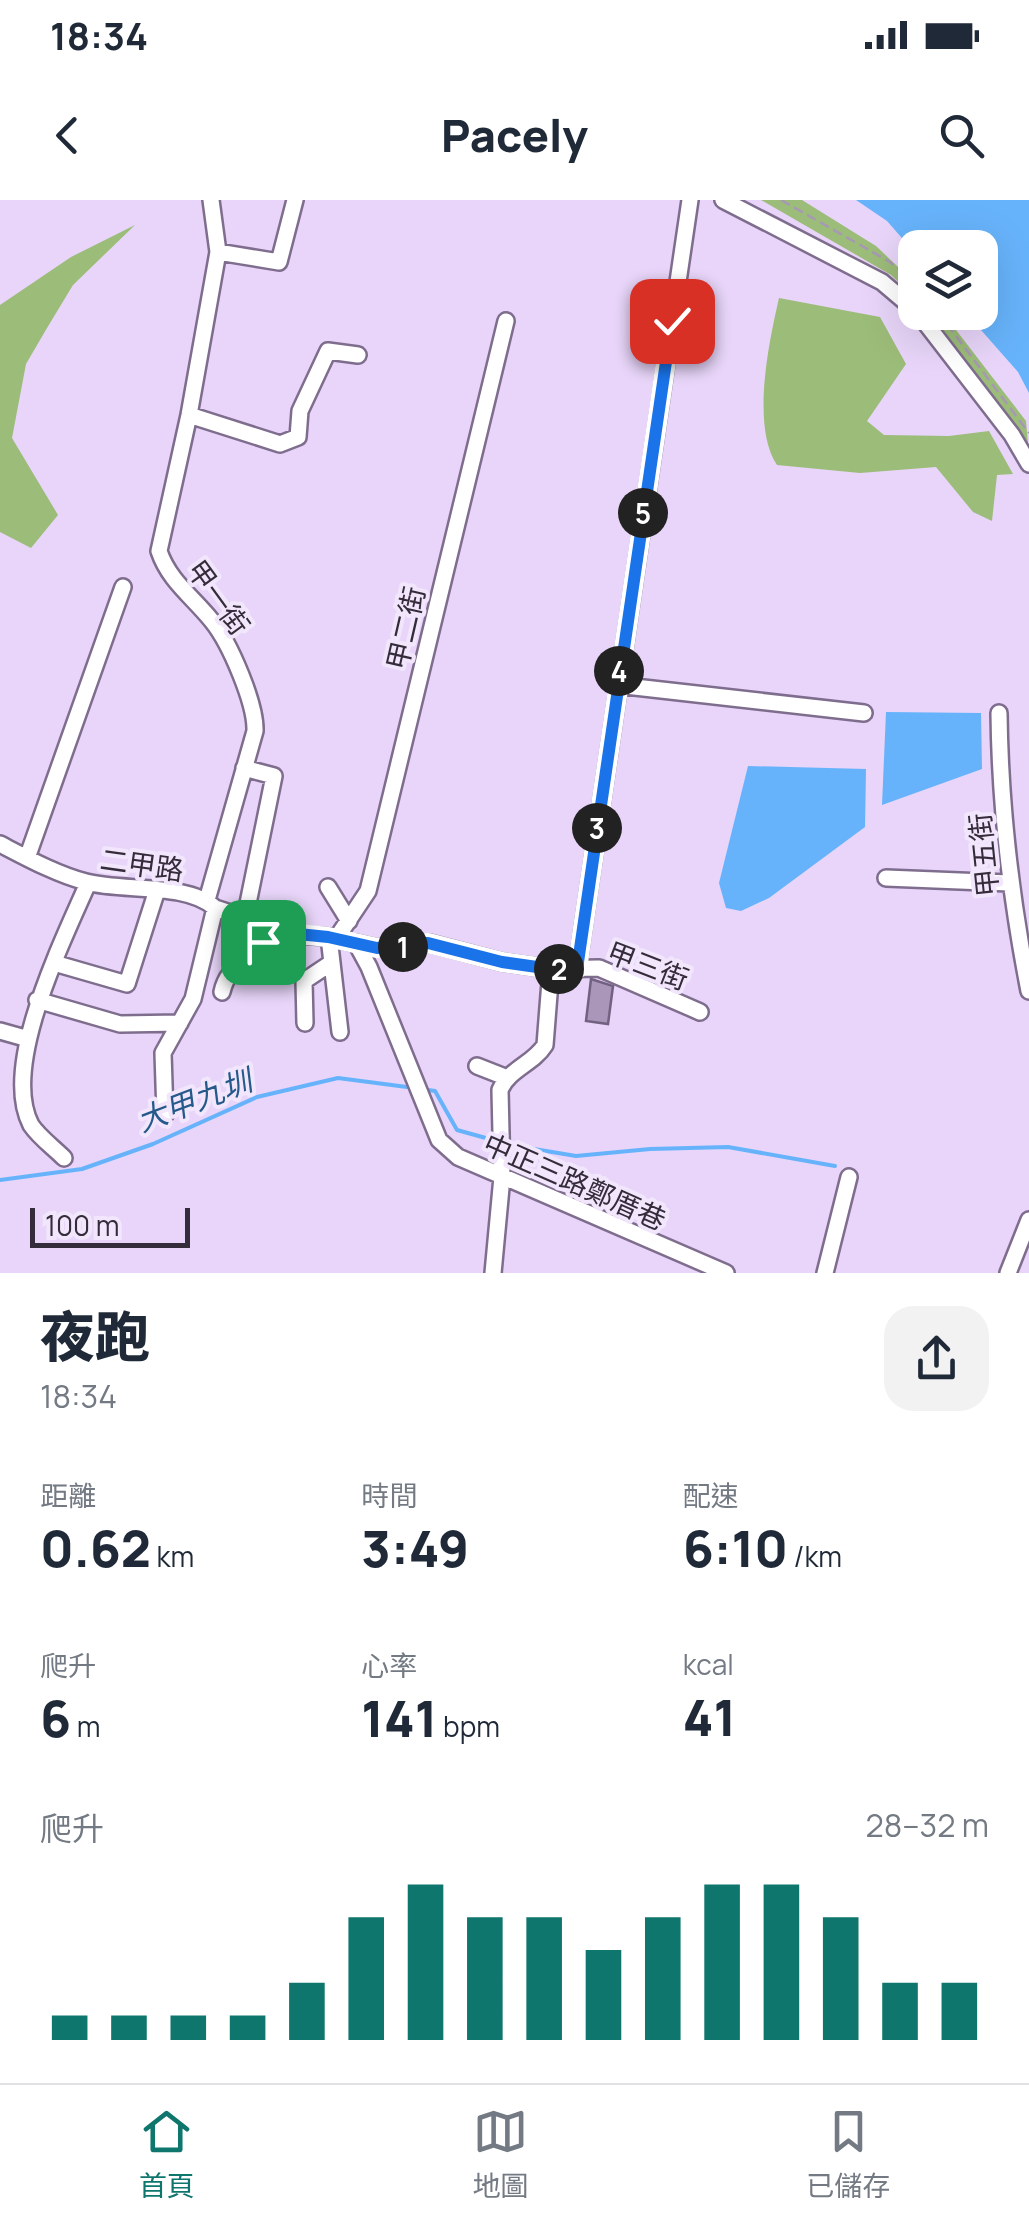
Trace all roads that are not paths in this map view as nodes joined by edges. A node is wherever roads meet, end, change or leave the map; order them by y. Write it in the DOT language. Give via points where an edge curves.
graph roads {
  1 [pos="211,200"];
  2 [pos="295,200"];
  3 [pos="690,200"];
  4 [pos="723,200"];
  5 [pos="218,252"];
  6 [pos="898,296"];
  7 [pos="506,321"];
  8 [pos="931,330"];
  9 [pos="358,355"];
  10 [pos="189,414"];
  11 [pos="1029,464"];
  12 [pos="123,586"];
  13 [pos="617,685"];
  14 [pos="999,713"];
  15 [pos="864,714"];
  16 [pos="244,768"];
  17 [pos="0,844"];
  18 [pos="27,858"];
  19 [pos="886,878"];
  20 [pos="88,883"];
  21 [pos="1009,883"];
  22 [pos="328,887"];
  23 [pos="157,890"];
  24 [pos="211,904"];
  25 [pos="245,918"];
  26 [pos="349,921"];
  27 [pos="266,924"];
  28 [pos="332,938"];
  29 [pos="356,943"];
  30 [pos="331,963"];
  31 [pos="54,964"];
  32 [pos="551,969"];
  33 [pos="577,969"];
  34 [pos="1029,991"];
  35 [pos="222,992"];
  36 [pos="37,1000"];
  37 [pos="700,1012"];
  38 [pos="180,1023"];
  39 [pos="306,1023"];
  40 [pos="0,1031"];
  41 [pos="340,1032"];
  42 [pos="25,1038"];
  43 [pos="478,1066"];
  44 [pos="505,1078"];
  45 [pos="164,1115"];
  46 [pos="64,1158"];
  47 [pos="502,1177"];
  48 [pos="849,1177"];
  49 [pos="1029,1220"];
  50 [pos="493,1273"];
  51 [pos="726,1273"];
  52 [pos="825,1273"];
  53 [pos="1008,1273"];
  1 -- 5 [label="street, 甲一街"];
  2 -- 5 [label="street" via="278,262"];
  3 -- 13 [label="street, 甲三街"];
  4 -- 6 [label="street"];
  5 -- 10 [label="street, 甲一街"];
  7 -- 26 [label="street, 甲二街" via="368,891"];
  8 -- 11 [label="street"];
  9 -- 10 [label="street" via="328,351 300,411 298,437 280,444"];
  10 -- 16 [label="street, 甲一街" via="159,551 176,582 224,636 256,711"];
  12 -- 18 [label="street"];
  13 -- 15 [label="street"];
  13 -- 33 [label="street, 甲三街"];
  14 -- 21 [label="street, 甲五街"];
  16 -- 24 [label="street, 甲一街"];
  16 -- 25 [label="street" via="274,776"];
  17 -- 18 [label="street, 二甲路"];
  18 -- 20 [label="street, 二甲路"];
  19 -- 21 [label="street"];
  20 -- 23 [label="street, 二甲路"];
  20 -- 31 [label="street"];
  21 -- 34 [label="street, 甲五街"];
  22 -- 26 [label="street"];
  23 -- 24 [label="street, 二甲路"];
  23 -- 31 [label="street" via="127,984"];
  24 -- 25 [label="street, 二甲路"];
  24 -- 38 [label="street, 甲一街" via="193,998"];
  25 -- 27 [label="street, 二甲路"];
  26 -- 28 [label="street, 甲二街"];
  27 -- 28 [label="street, 二甲路"];
  27 -- 35 [label="street" via="263,942 225,978"];
  28 -- 29 [label="street, 甲三街"];
  28 -- 30 [label="street"];
  29 -- 32 [label="street, 甲三街" via="428,943"];
  29 -- 47 [label="street, 中正三路鄭厝巷" via="439,1140 458,1157"];
  30 -- 39 [label="street" via="304,982"];
  30 -- 41 [label="street"];
  31 -- 36 [label="street"];
  32 -- 33 [label="street, 甲三街"];
  32 -- 44 [label="street" via="545,1046"];
  33 -- 37 [label="street, 甲三街" via="599,968"];
  36 -- 38 [label="street" via="120,1024"];
  36 -- 42 [label="street"];
  38 -- 45 [label="street, 甲一街" via="163,1053"];
  40 -- 42 [label="street"];
  42 -- 46 [label="street" via="20,1094 31,1125"];
  43 -- 44 [label="street"];
  44 -- 47 [label="street"];
  47 -- 50 [label="street"];
  47 -- 51 [label="street, 中正三路鄭厝巷"];
  48 -- 52 [label="street"];
  49 -- 53 [label="street"];
}
